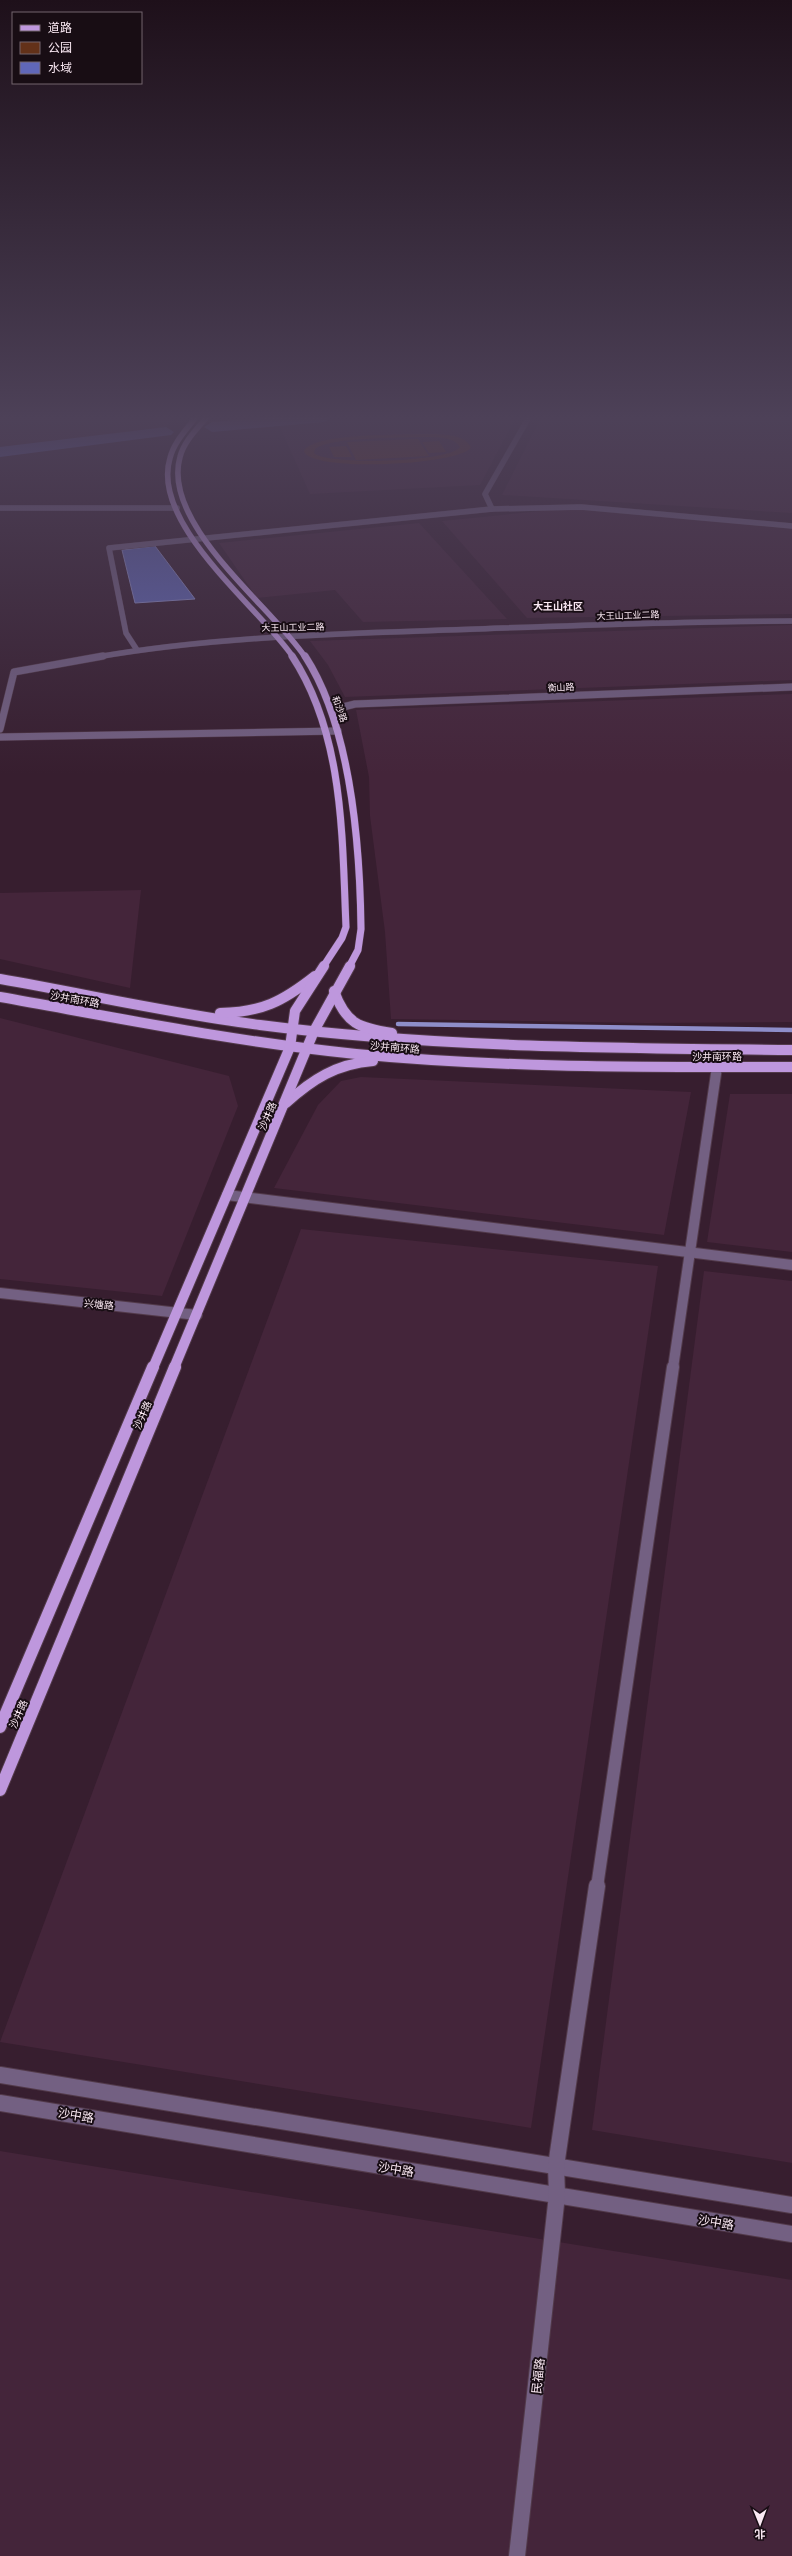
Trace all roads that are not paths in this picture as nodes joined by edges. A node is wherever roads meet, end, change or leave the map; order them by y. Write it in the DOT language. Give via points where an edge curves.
graph roads {
  1 [pos="192,536"];
  2 [pos="204,536"];
  3 [pos="231,536"];
  4 [pos="205,539"];
  5 [pos="194,540"];
  6 [pos="792,618"];
  7 [pos="792,621"];
  8 [pos="287,634"];
  9 [pos="275,635"];
  10 [pos="137,650"];
  11 [pos="792,687"];
  12 [pos="331,710"];
  13 [pos="0,729"];
  14 [pos="338,731"];
  15 [pos="325,732"];
  16 [pos="0,737"];
  17 [pos="322,969"];
  18 [pos="0,979"];
  19 [pos="334,991"];
  20 [pos="0,997"];
  21 [pos="193,1013"];
  22 [pos="292,1029"];
  23 [pos="314,1031"];
  24 [pos="467,1044"];
  25 [pos="290,1047"];
  26 [pos="307,1049"];
  27 [pos="792,1050"];
  28 [pos="412,1059"];
  29 [pos="717,1067"];
  30 [pos="792,1067"];
  31 [pos="284,1105"];
  32 [pos="227,1195"];
  33 [pos="246,1198"];
  34 [pos="690,1253"];
  35 [pos="792,1265"];
  36 [pos="0,1293"];
  37 [pos="177,1312"];
  38 [pos="197,1314"];
  39 [pos="0,1726"];
  40 [pos="0,1790"];
  41 [pos="0,2075"];
  42 [pos="0,2103"];
  43 [pos="556,2166"];
  44 [pos="557,2195"];
  45 [pos="792,2205"];
  46 [pos="792,2234"];
  47 [pos="517,2556"];
  1 -- 5 [label="main road"];
  2 -- 4 [label="main road, 和沙路"];
  3 -- 4 [label="street"];
  4 -- 5 [label="street"];
  4 -- 8 [label="main road, 和沙路" via="239,582"];
  5 -- 9 [label="main road" via="232,589"];
  5 -- 10 [label="street" via="109,548 126,633"];
  6 -- 8 [label="street, 大王山工业二路" via="699,618"];
  7 -- 8 [label="street, 大王山工业二路" via="713,621"];
  8 -- 9 [label="street, 大王山工业二路"];
  8 -- 12 [label="main road, 和沙路" via="312,668"];
  9 -- 10 [label="street, 大王山工业二路"];
  9 -- 15 [label="main road" via="300,669 316,703"];
  10 -- 13 [label="street, 大王山工业二路" via="14,672"];
  11 -- 12 [label="street, 衡山路" via="355,704"];
  12 -- 14 [label="main road, 和沙路"];
  14 -- 15 [label="street"];
  14 -- 19 [label="main road, 和沙路" via="351,786 361,927 358,950"];
  15 -- 16 [label="street"];
  15 -- 17 [label="main road" via="338,786 346,927"];
  17 -- 21 [label="main road" via="287,998 273,1006 246,1012"];
  17 -- 22 [label="main road" via="295,1011"];
  18 -- 21 [label="main road, 沙井南环路"];
  19 -- 23 [label="main road, 和沙路"];
  19 -- 24 [label="main road" via="344,1015 364,1027"];
  20 -- 25 [label="main road, 沙井南环路" via="249,1042"];
  21 -- 22 [label="main road, 沙井南环路"];
  22 -- 23 [label="main road, 沙井南环路"];
  22 -- 25 [label="main road"];
  23 -- 24 [label="main road, 沙井南环路"];
  23 -- 26 [label="main road, 和沙路"];
  24 -- 27 [label="main road, 沙井南环路" via="580,1049"];
  25 -- 26 [label="main road, 沙井南环路"];
  25 -- 32 [label="main road, 沙井路"];
  26 -- 28 [label="main road, 沙井南环路"];
  26 -- 31 [label="main road, 沙井路"];
  28 -- 29 [label="main road, 沙井南环路" via="581,1067"];
  28 -- 31 [label="main road" via="357,1062 334,1067 319,1075"];
  29 -- 30 [label="main road, 沙井南环路"];
  29 -- 34 [label="street, 民福路"];
  31 -- 33 [label="main road, 沙井路"];
  32 -- 33 [label="street"];
  32 -- 37 [label="main road, 沙井路"];
  33 -- 34 [label="street"];
  33 -- 38 [label="main road, 沙井路"];
  34 -- 35 [label="street"];
  34 -- 43 [label="street, 民福路"];
  36 -- 37 [label="street, 兴塘路"];
  37 -- 38 [label="street, 兴塘路"];
  37 -- 39 [label="main road, 沙井路"];
  38 -- 40 [label="main road, 沙井路"];
  41 -- 43 [label="street"];
  42 -- 44 [label="street, 沙中路"];
  43 -- 44 [label="street, 民福路"];
  43 -- 45 [label="street"];
  44 -- 46 [label="street, 沙中路"];
  44 -- 47 [label="street, 民福路"];
}
